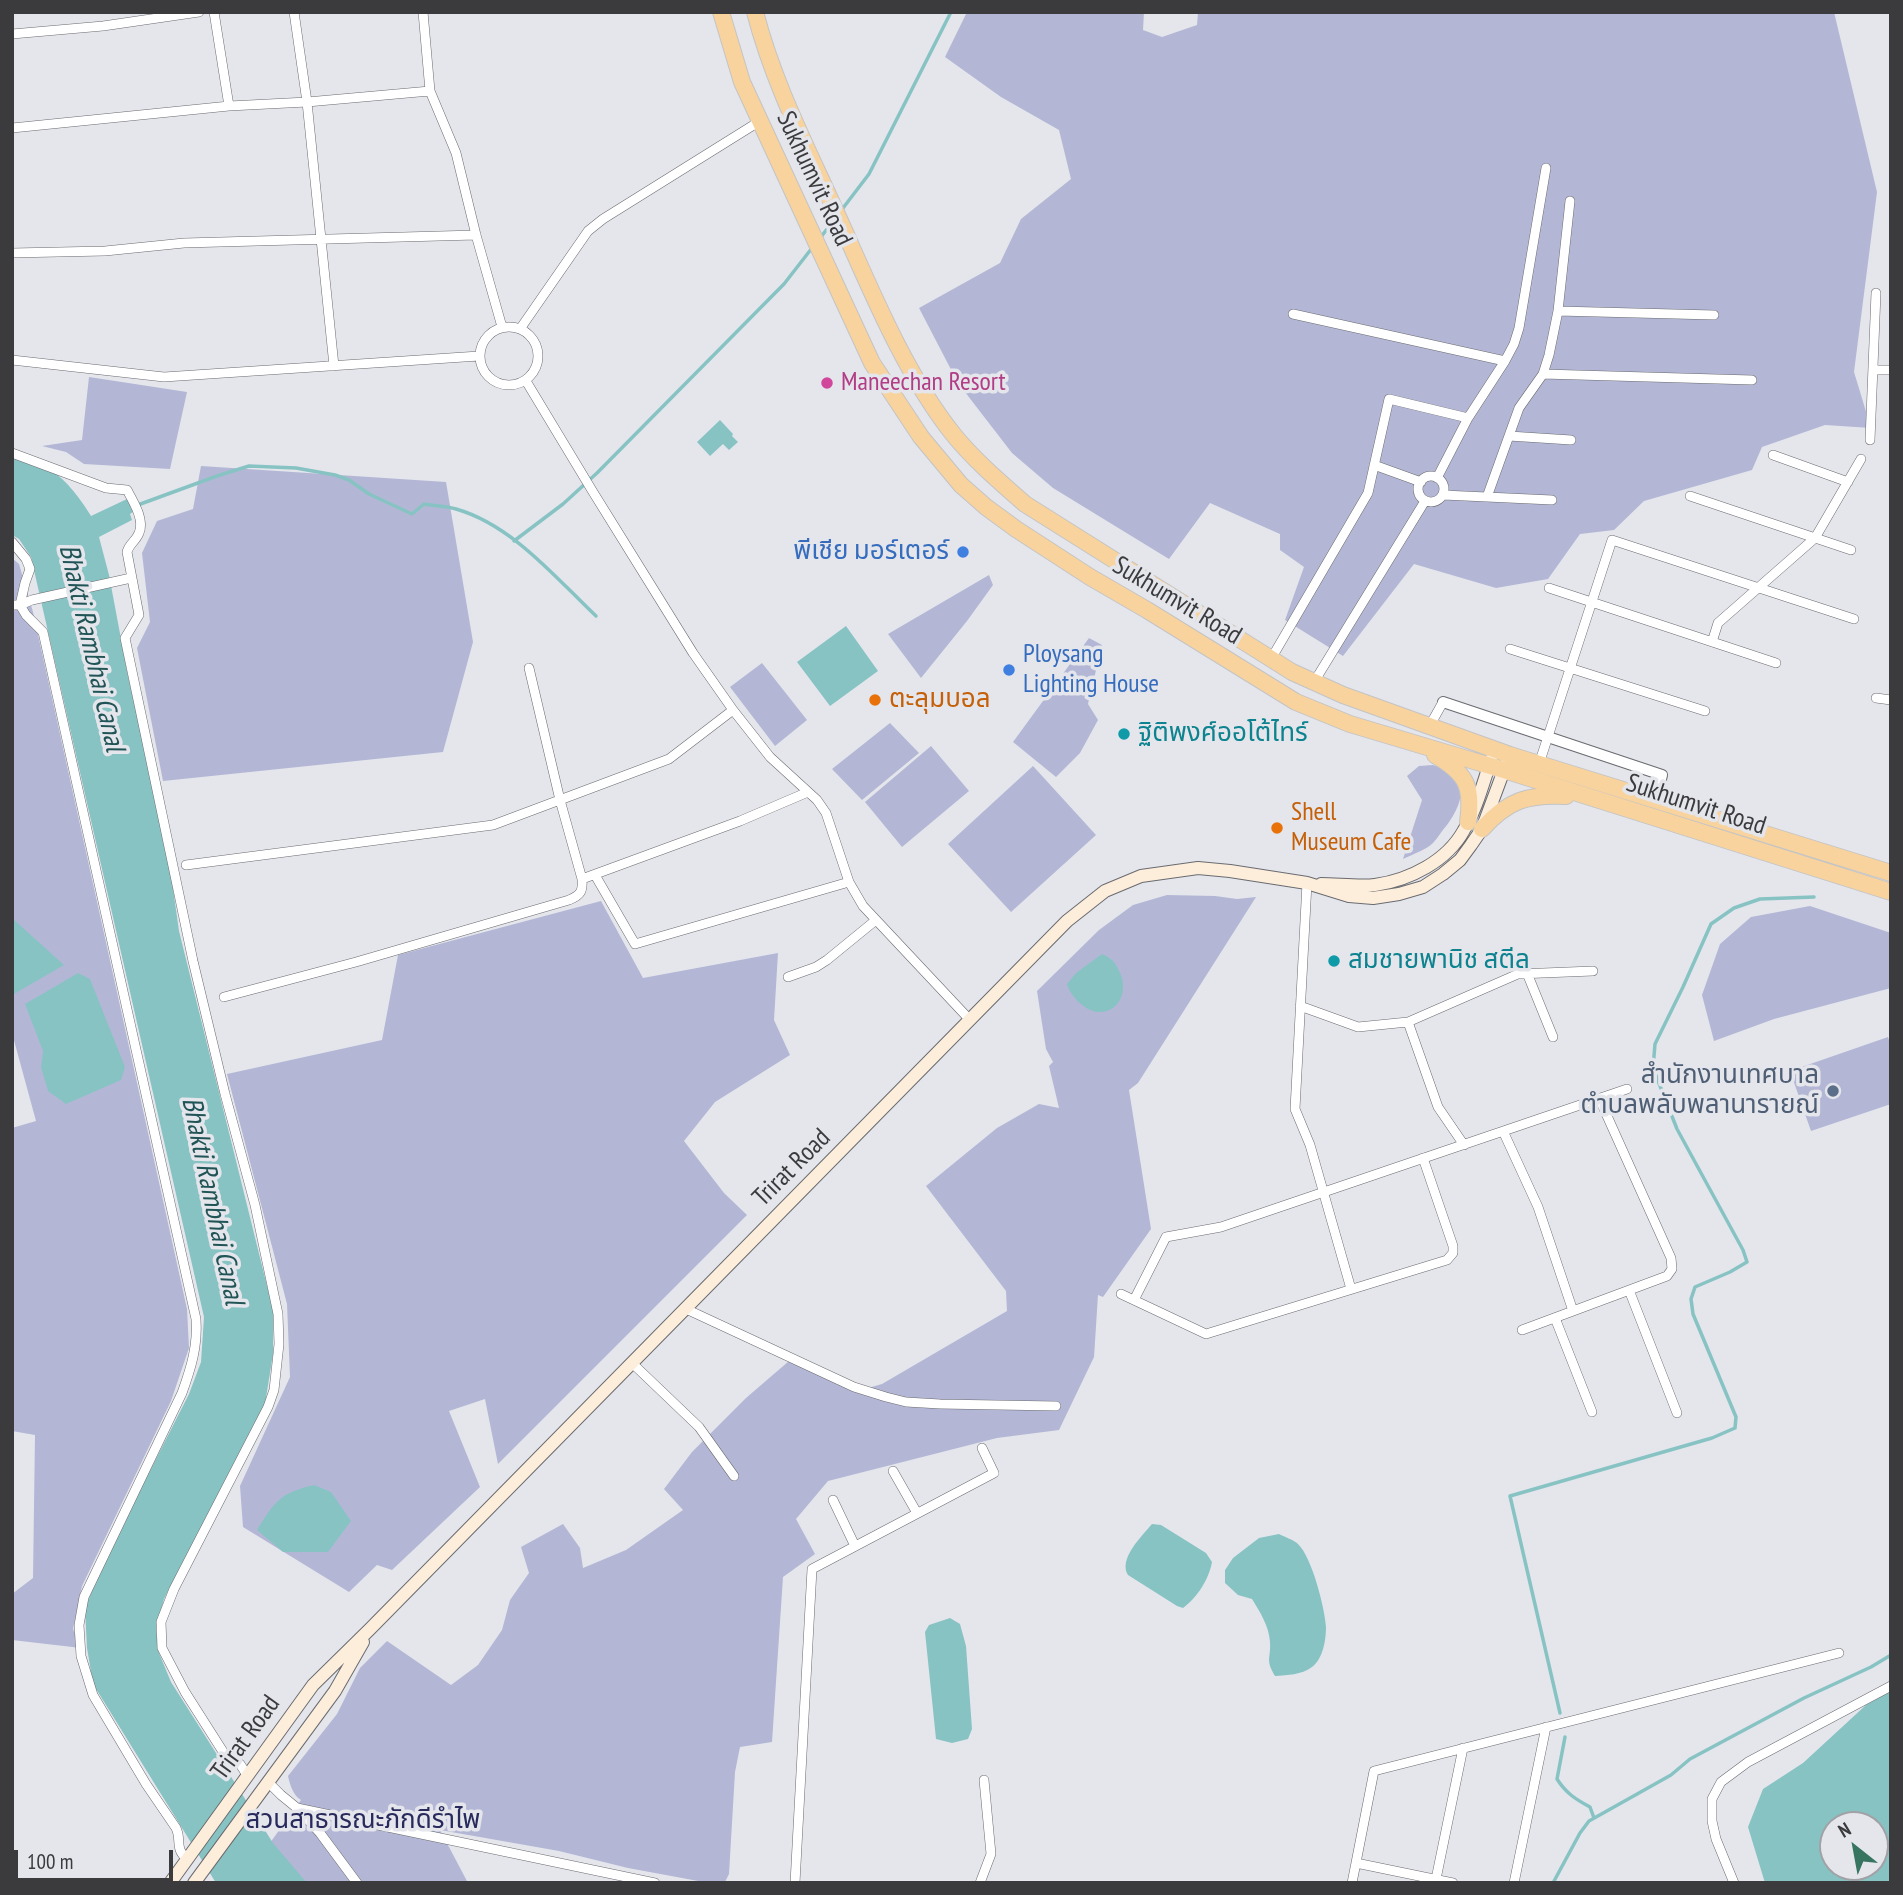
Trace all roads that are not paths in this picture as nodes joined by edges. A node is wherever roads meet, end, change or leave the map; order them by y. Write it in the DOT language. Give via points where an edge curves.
graph roads {
  1 [pos="200,12"];
  2 [pos="214,12"];
  3 [pos="293,12"];
  4 [pos="423,12"];
  5 [pos="721,12"];
  6 [pos="755,12"];
  7 [pos="12,34"];
  8 [pos="430,91"];
  9 [pos="307,102"];
  10 [pos="229,106"];
  11 [pos="760,121"];
  12 [pos="12,128"];
  13 [pos="1546,167"];
  14 [pos="1570,201"];
  15 [pos="476,235"];
  16 [pos="320,240"];
  17 [pos="12,253"];
  18 [pos="1876,293"];
  19 [pos="1558,312"];
  20 [pos="1293,314"];
  21 [pos="1714,315"];
  22 [pos="502,327"];
  23 [pos="520,329"];
  24 [pos="479,356"];
  25 [pos="12,360"];
  26 [pos="1505,361"];
  27 [pos="334,366"];
  28 [pos="1873,370"];
  29 [pos="1891,370"];
  30 [pos="1543,374"];
  31 [pos="1752,380"];
  32 [pos="526,381"];
  33 [pos="1468,418"];
  34 [pos="1509,436"];
  35 [pos="1572,440"];
  36 [pos="1870,440"];
  37 [pos="12,453"];
  38 [pos="1773,455"];
  39 [pos="1861,459"];
  40 [pos="1374,465"];
  41 [pos="1437,478"];
  42 [pos="1421,482"];
  43 [pos="1848,482"];
  44 [pos="1443,495"];
  45 [pos="1690,496"];
  46 [pos="1487,497"];
  47 [pos="1552,500"];
  48 [pos="1425,501"];
  49 [pos="1815,538"];
  50 [pos="12,542"];
  51 [pos="1851,550"];
  52 [pos="131,578"];
  53 [pos="1158,588"];
  54 [pos="1549,588"];
  55 [pos="1758,588"];
  56 [pos="1592,603"];
  57 [pos="16,605"];
  58 [pos="1147,610"];
  59 [pos="1854,620"];
  60 [pos="1712,642"];
  61 [pos="1510,649"];
  62 [pos="1271,659"];
  63 [pos="1776,663"];
  64 [pos="1571,667"];
  65 [pos="529,668"];
  66 [pos="1314,682"];
  67 [pos="1876,698"];
  68 [pos="1891,700"];
  69 [pos="1443,702"];
  70 [pos="733,710"];
  71 [pos="1705,711"];
  72 [pos="1429,727"];
  73 [pos="1548,736"];
  74 [pos="1416,744"];
  75 [pos="1499,760"];
  76 [pos="1539,764"];
  77 [pos="808,792"];
  78 [pos="1590,797"];
  79 [pos="560,800"];
  80 [pos="1656,800"];
  81 [pos="1475,825"];
  82 [pos="187,865"];
  83 [pos="1891,873"];
  84 [pos="595,875"];
  85 [pos="582,879"];
  86 [pos="849,882"];
  87 [pos="1307,884"];
  88 [pos="1891,892"];
  89 [pos="876,920"];
  90 [pos="1593,971"];
  91 [pos="1527,973"];
  92 [pos="788,977"];
  93 [pos="224,997"];
  94 [pos="1300,1006"];
  95 [pos="970,1020"];
  96 [pos="1408,1022"];
  97 [pos="1553,1037"];
  98 [pos="1627,1089"];
  99 [pos="1599,1098"];
  100 [pos="1503,1131"];
  101 [pos="1464,1145"];
  102 [pos="1423,1158"];
  103 [pos="1323,1193"];
  104 [pos="1351,1289"];
  105 [pos="1629,1290"];
  106 [pos="1121,1294"];
  107 [pos="1134,1300"];
  108 [pos="686,1309"];
  109 [pos="1573,1311"];
  110 [pos="1555,1318"];
  111 [pos="1522,1330"];
  112 [pos="632,1363"];
  113 [pos="1056,1406"];
  114 [pos="1592,1412"];
  115 [pos="1677,1413"];
  116 [pos="982,1448"];
  117 [pos="893,1471"];
  118 [pos="734,1476"];
  119 [pos="833,1500"];
  120 [pos="917,1513"];
  121 [pos="855,1546"];
  122 [pos="370,1629"];
  123 [pos="1839,1653"];
  124 [pos="1891,1686"];
  125 [pos="1546,1727"];
  126 [pos="1463,1748"];
  127 [pos="247,1775"];
  128 [pos="984,1780"];
  129 [pos="268,1782"];
  130 [pos="297,1808"];
  131 [pos="187,1859"];
  132 [pos="1356,1863"];
  133 [pos="1436,1879"];
  134 [pos="195,1881"];
  135 [pos="170,1883"];
  136 [pos="357,1883"];
  137 [pos="655,1883"];
  138 [pos="795,1883"];
  139 [pos="980,1883"];
  140 [pos="1352,1883"];
  141 [pos="1453,1883"];
  142 [pos="1514,1883"];
  143 [pos="1734,1883"];
  1 -- 7 [label="street"];
  2 -- 10 [label="street"];
  3 -- 9 [label="street"];
  4 -- 8 [label="street"];
  5 -- 11 [label="highway, Sukhumvit Road"];
  6 -- 53 [label="highway, Sukhumvit Road" via="784,99 895,340 953,434 1025,504"];
  8 -- 9 [label="street"];
  8 -- 15 [label="street" via="456,152"];
  9 -- 10 [label="street"];
  9 -- 16 [label="street"];
  10 -- 12 [label="street"];
  11 -- 23 [label="street" via="589,231"];
  11 -- 58 [label="highway, Sukhumvit Road" via="872,363 921,437 986,507"];
  13 -- 26 [label="street" via="1519,328"];
  14 -- 19 [label="street"];
  15 -- 16 [label="street"];
  15 -- 22 [label="street"];
  16 -- 17 [label="street"];
  16 -- 27 [label="street"];
  18 -- 28 [label="street"];
  19 -- 21 [label="street"];
  19 -- 30 [label="street"];
  20 -- 26 [label="street"];
  22 -- 23 [label="street"];
  22 -- 24 [label="street" via="487,336"];
  23 -- 32 [label="street" via="530,335 538,355"];
  24 -- 27 [label="street"];
  24 -- 32 [label="street" via="487,376 496,383 506,386"];
  25 -- 27 [label="street" via="164,377"];
  26 -- 33 [label="street"];
  28 -- 29 [label="street"];
  28 -- 36 [label="street"];
  30 -- 31 [label="street"];
  30 -- 34 [label="street" via="1519,408"];
  32 -- 70 [label="street" via="693,653"];
  33 -- 40 [label="street" via="1389,399"];
  33 -- 41 [label="street"];
  34 -- 35 [label="street"];
  34 -- 46 [label="street"];
  37 -- 52 [label="street" via="106,488 127,490 142,523 139,536 127,548"];
  38 -- 43 [label="street"];
  39 -- 43 [label="street"];
  40 -- 42 [label="street"];
  40 -- 62 [label="street" via="1368,493"];
  41 -- 42 [label="street"];
  41 -- 44 [label="street" via="1443,483"];
  42 -- 48 [label="street" via="1419,494"];
  43 -- 49 [label="street"];
  44 -- 46 [label="street"];
  44 -- 48 [label="street" via="1437,501"];
  45 -- 49 [label="street"];
  46 -- 47 [label="street"];
  48 -- 66 [label="street"];
  49 -- 51 [label="street"];
  49 -- 55 [label="street"];
  50 -- 57 [label="street" via="30,569"];
  52 -- 57 [label="street"];
  52 -- 127 [label="street" via="139,615 125,638 192,961 278,1314 279,1344 268,1407 161,1622 162,1648 185,1692 228,1758 240,1764"];
  53 -- 58 [label="highway"];
  53 -- 62 [label="highway, Sukhumvit Road"];
  54 -- 56 [label="street"];
  55 -- 56 [label="street" via="1612,540"];
  55 -- 59 [label="street"];
  55 -- 60 [label="street" via="1718,623"];
  56 -- 60 [label="street"];
  56 -- 64 [label="street"];
  57 -- 131 [label="street" via="43,632 196,1319 197,1339 182,1393 84,1597 79,1625 81,1656 93,1695 176,1828 181,1854"];
  58 -- 74 [label="highway, Sukhumvit Road" via="1296,702"];
  60 -- 63 [label="street"];
  61 -- 64 [label="street"];
  62 -- 66 [label="highway, Sukhumvit Road"];
  64 -- 71 [label="street"];
  64 -- 73 [label="street"];
  65 -- 79 [label="street"];
  66 -- 72 [label="highway, Sukhumvit Road"];
  67 -- 68 [label="street"];
  69 -- 72 [label="street"];
  69 -- 73 [label="street"];
  70 -- 77 [label="street" via="770,757"];
  70 -- 79 [label="street" via="669,759"];
  72 -- 75 [label="highway, Sukhumvit Road"];
  73 -- 76 [label="street"];
  73 -- 80 [label="street" via="1662,775"];
  74 -- 75 [label="highway, Sukhumvit Road"];
  74 -- 81 [label="highway" via="1458,771 1466,782"];
  75 -- 76 [label="highway, Sukhumvit Road"];
  75 -- 78 [label="highway, Sukhumvit Road"];
  75 -- 81 [label="main road, Trirat Road"];
  76 -- 80 [label="highway, Sukhumvit Road"];
  77 -- 84 [label="street"];
  77 -- 86 [label="street" via="826,813"];
  78 -- 81 [label="highway" via="1529,797"];
  78 -- 88 [label="highway, Sukhumvit Road"];
  79 -- 82 [label="street" via="493,825"];
  79 -- 85 [label="street"];
  80 -- 83 [label="highway, Sukhumvit Road"];
  81 -- 87 [label="main road, Trirat Road" via="1413,874 1373,885"];
  84 -- 85 [label="street"];
  84 -- 86 [label="street" via="635,944"];
  85 -- 93 [label="street" via="582,892 569,900"];
  86 -- 89 [label="street"];
  87 -- 94 [label="street"];
  87 -- 95 [label="main road, Trirat Road" via="1198,868 1141,876 1105,891 1067,922"];
  89 -- 92 [label="street" via="828,960"];
  89 -- 95 [label="street"];
  90 -- 91 [label="street"];
  91 -- 96 [label="street"];
  91 -- 97 [label="street"];
  94 -- 96 [label="street" via="1358,1027"];
  94 -- 103 [label="street" via="1295,1110"];
  95 -- 108 [label="main road, Trirat Road"];
  96 -- 101 [label="street" via="1438,1107"];
  98 -- 99 [label="street"];
  99 -- 100 [label="street"];
  99 -- 105 [label="street" via="1671,1258 1668,1276"];
  100 -- 101 [label="street"];
  100 -- 109 [label="street" via="1538,1207"];
  101 -- 102 [label="street"];
  102 -- 103 [label="street"];
  102 -- 104 [label="street" via="1453,1253 1447,1260"];
  103 -- 104 [label="street"];
  103 -- 107 [label="street" via="1220,1227 1166,1237"];
  104 -- 107 [label="street" via="1206,1334"];
  105 -- 109 [label="street"];
  105 -- 115 [label="street"];
  106 -- 107 [label="street"];
  108 -- 112 [label="main road, Trirat Road"];
  108 -- 113 [label="street" via="854,1387 886,1397 940,1404"];
  109 -- 110 [label="street"];
  110 -- 111 [label="street"];
  110 -- 114 [label="street"];
  112 -- 118 [label="street" via="699,1427"];
  112 -- 122 [label="main road, Trirat Road"];
  116 -- 120 [label="street" via="994,1473"];
  117 -- 120 [label="street"];
  119 -- 121 [label="street"];
  120 -- 121 [label="street"];
  121 -- 138 [label="street" via="812,1569"];
  122 -- 127 [label="main road, Trirat Road" via="313,1685"];
  122 -- 129 [label="main road, Trirat Road" via="335,1691"];
  123 -- 125 [label="street"];
  124 -- 143 [label="street" via="1748,1762 1721,1782 1712,1799 1712,1821"];
  125 -- 126 [label="street"];
  125 -- 142 [label="street"];
  126 -- 132 [label="street" via="1374,1770"];
  126 -- 133 [label="street"];
  127 -- 131 [label="main road, Trirat Road"];
  128 -- 139 [label="street" via="991,1854"];
  129 -- 130 [label="street"];
  129 -- 134 [label="main road, Trirat Road"];
  130 -- 136 [label="street"];
  130 -- 137 [label="street"];
  131 -- 135 [label="main road, Trirat Road"];
  132 -- 133 [label="street"];
  132 -- 140 [label="street"];
  133 -- 141 [label="street"];
}
